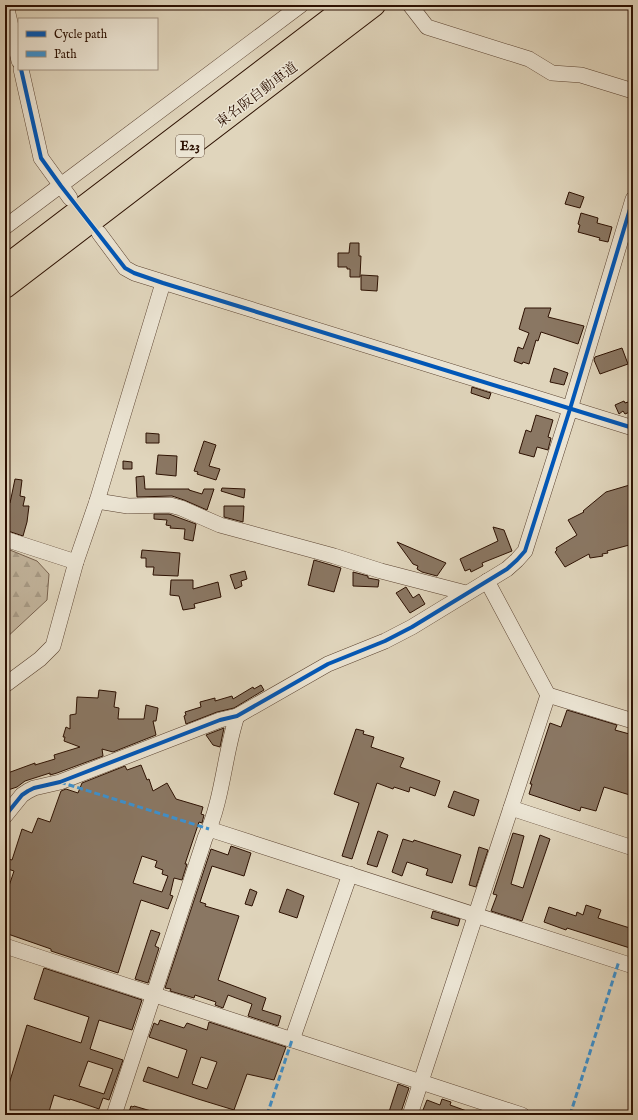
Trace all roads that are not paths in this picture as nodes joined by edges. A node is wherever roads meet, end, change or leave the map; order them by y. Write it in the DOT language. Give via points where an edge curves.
graph roads {
  1 [pos="6,5"];
  2 [pos="301,5"];
  3 [pos="348,5"];
  4 [pos="374,5"];
  5 [pos="410,5"];
  6 [pos="18,57"];
  7 [pos="21,70"];
  8 [pos="633,91"];
  9 [pos="61,186"];
  10 [pos="70,198"];
  11 [pos="633,199"];
  12 [pos="5,227"];
  13 [pos="99,234"];
  14 [pos="5,267"];
  15 [pos="163,283"];
  16 [pos="5,287"];
  17 [pos="570,409"];
  18 [pos="633,428"];
  19 [pos="97,501"];
  20 [pos="5,539"];
  21 [pos="76,562"];
  22 [pos="487,580"];
  23 [pos="466,593"];
  24 [pos="5,685"];
  25 [pos="548,695"];
  26 [pos="237,716"];
  27 [pos="633,721"];
  28 [pos="511,808"];
  29 [pos="5,816"];
  30 [pos="209,829"];
  31 [pos="633,848"];
  32 [pos="350,874"];
  33 [pos="476,915"];
  34 [pos="5,946"];
  35 [pos="633,966"];
  36 [pos="154,994"];
  37 [pos="292,1040"];
  38 [pos="420,1082"];
  39 [pos="114,1115"];
  40 [pos="410,1115"];
  41 [pos="522,1115"];
  1 -- 6 [label="street"];
  2 -- 9 [label="street"];
  3 -- 14 [label="highway, 東名阪自動車道 / E23"];
  4 -- 16 [label="highway, 東名阪自動車道 / E23"];
  5 -- 8 [label="street" via="427,27 529,59 552,73 581,75"];
  7 -- 9 [label="street" via="41,158"];
  9 -- 10 [label="street"];
  9 -- 12 [label="street"];
  11 -- 17 [label="street"];
  13 -- 15 [label="street" via="125,268"];
  15 -- 17 [label="street"];
  15 -- 19 [label="street"];
  17 -- 18 [label="street"];
  17 -- 22 [label="street" via="525,551 507,569"];
  19 -- 21 [label="street"];
  19 -- 23 [label="street" via="128,506 181,508 220,524"];
  20 -- 21 [label="street"];
  21 -- 24 [label="street" via="53,646"];
  22 -- 23 [label="street"];
  22 -- 25 [label="street"];
  23 -- 26 [label="street" via="385,642 328,664"];
  25 -- 27 [label="street"];
  25 -- 28 [label="street"];
  26 -- 29 [label="street" via="220,720 60,782 34,788 22,795"];
  26 -- 30 [label="street"];
  28 -- 31 [label="street"];
  28 -- 33 [label="street"];
  30 -- 32 [label="street"];
  30 -- 36 [label="street"];
  32 -- 33 [label="street"];
  32 -- 37 [label="street"];
  33 -- 35 [label="street"];
  33 -- 38 [label="street"];
  34 -- 36 [label="street"];
  36 -- 37 [label="street"];
  36 -- 39 [label="street"];
  37 -- 38 [label="street"];
  38 -- 40 [label="street"];
  38 -- 41 [label="street"];
}
